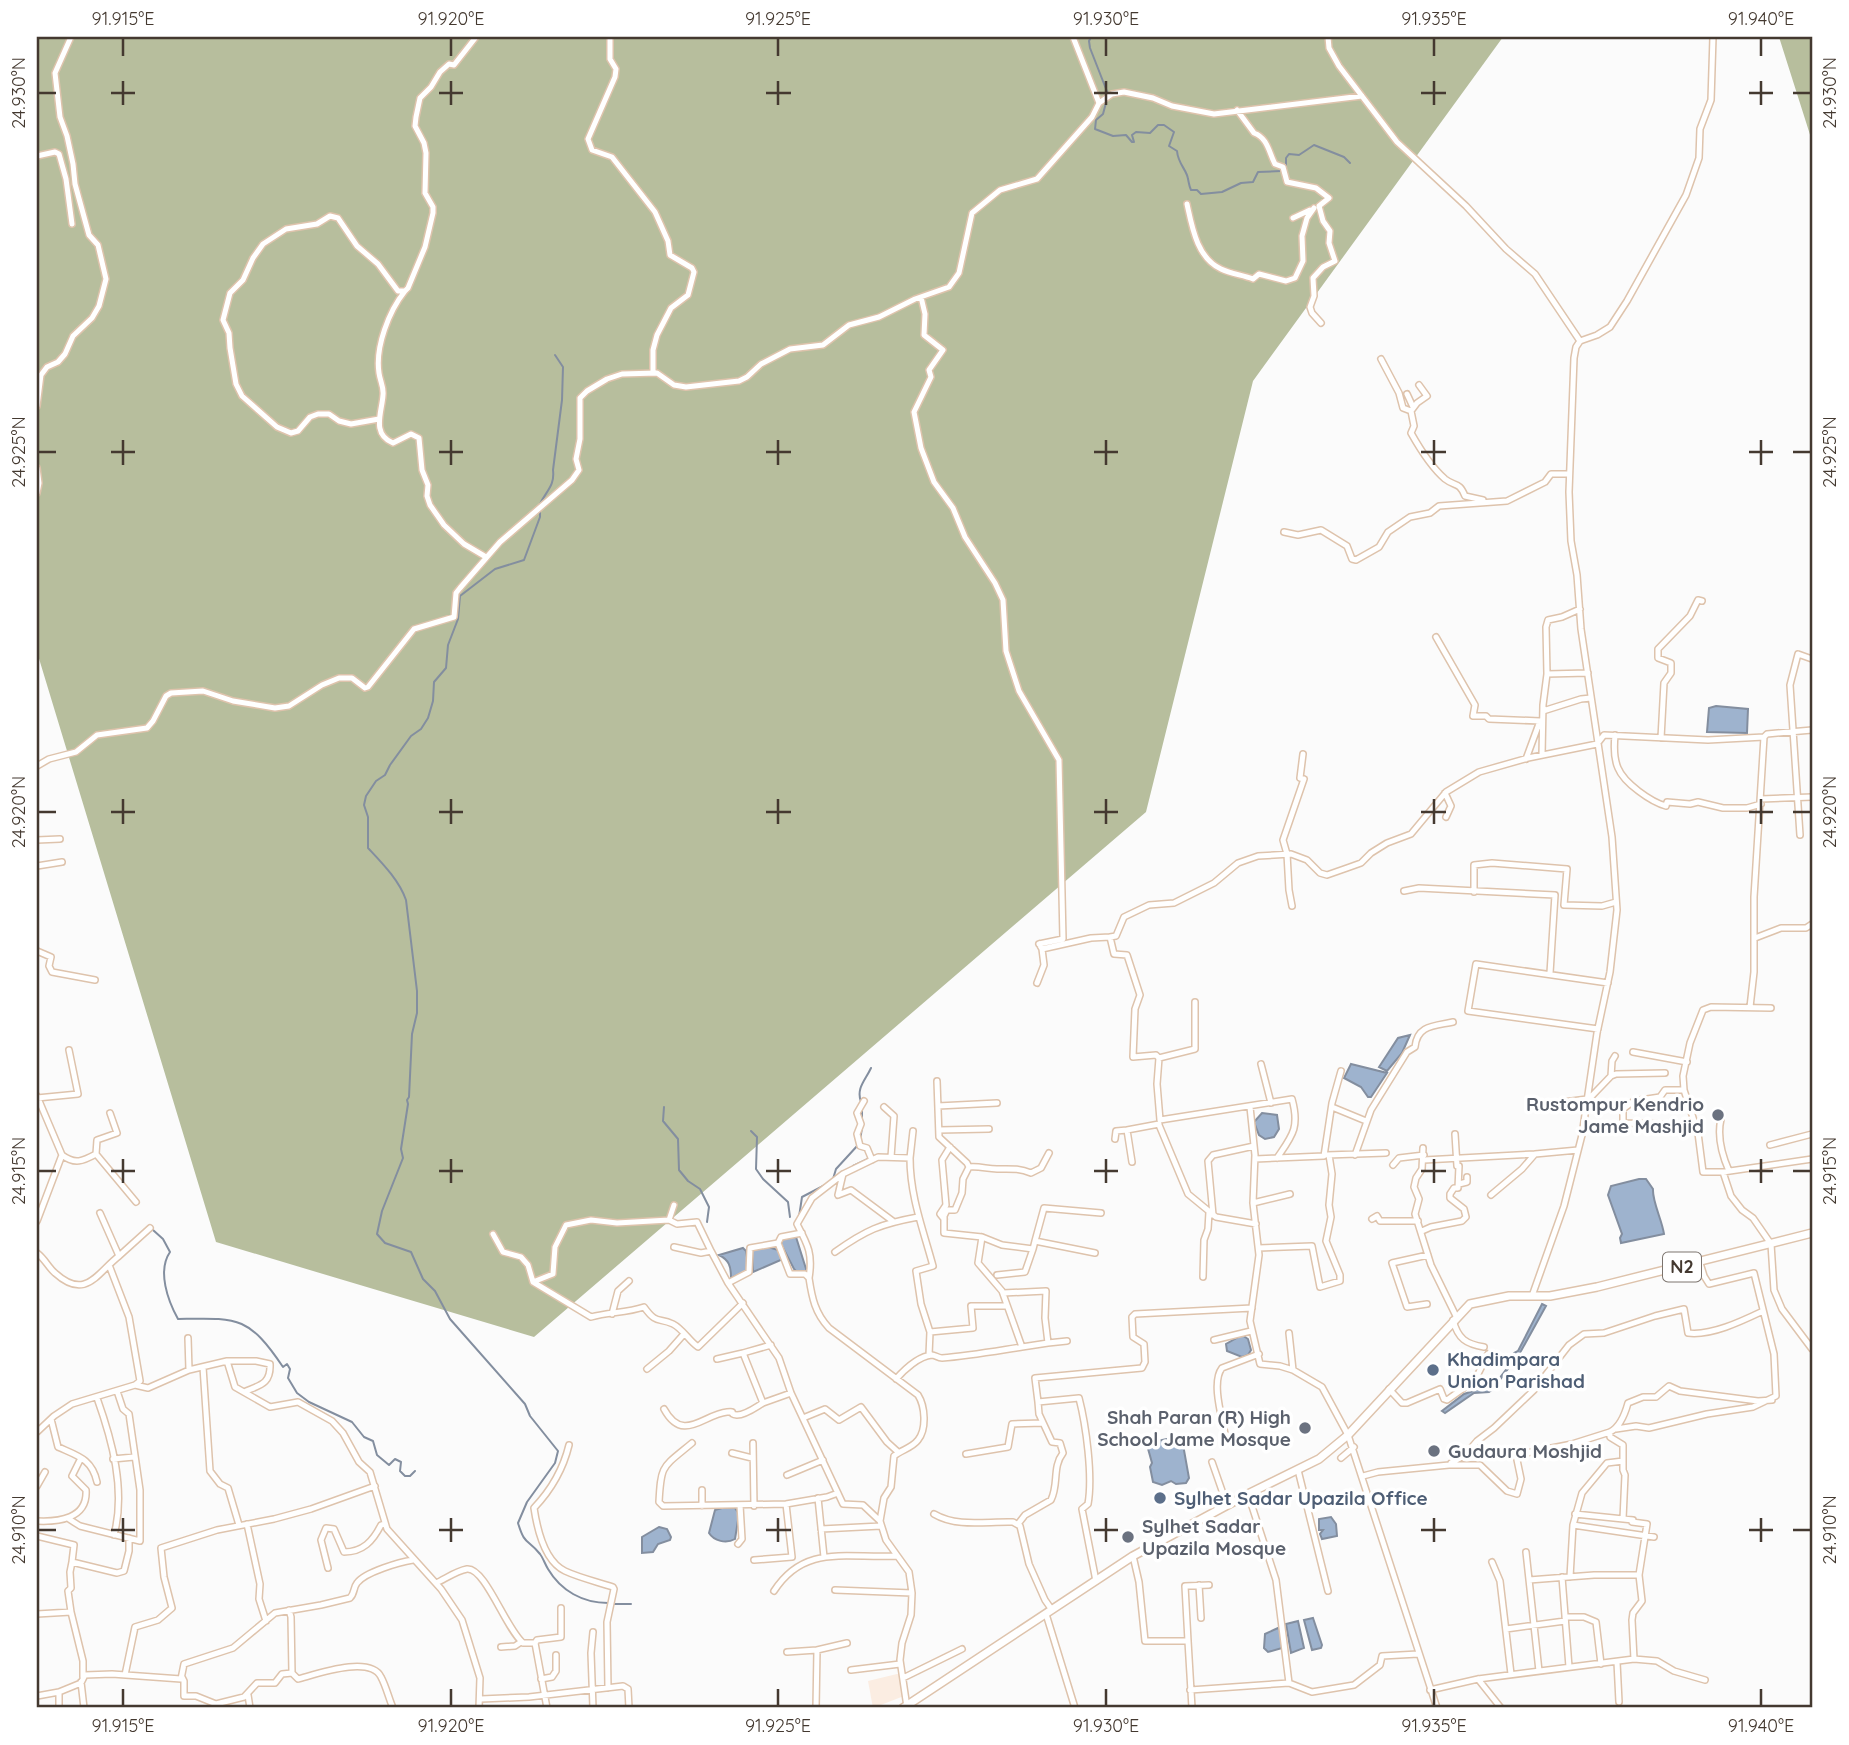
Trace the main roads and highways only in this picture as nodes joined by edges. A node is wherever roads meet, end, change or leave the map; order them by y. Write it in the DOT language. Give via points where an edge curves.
graph roads {
  1 [pos="1812,1233"];
  2 [pos="916,1705"];
  3 [pos="905,1707"];
  1 -- 2 [label="highway, N2" via="1550,1296 1509,1296 1470,1304 1348,1435 1319,1459 1133,1556"];
  2 -- 3 [label="highway, N2"];
}
